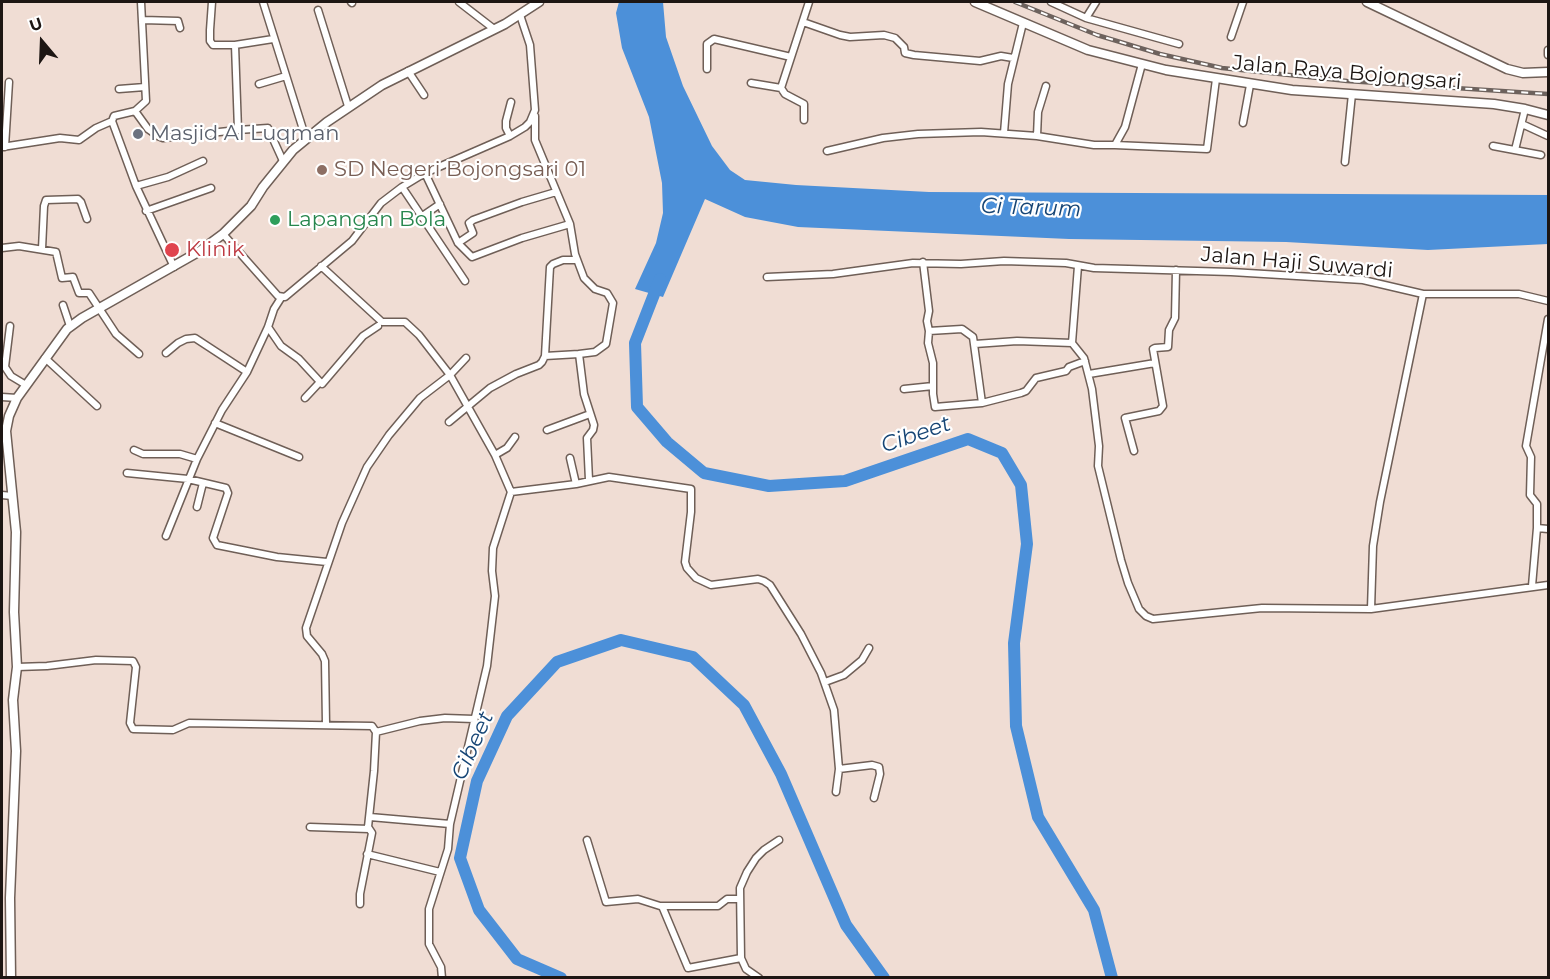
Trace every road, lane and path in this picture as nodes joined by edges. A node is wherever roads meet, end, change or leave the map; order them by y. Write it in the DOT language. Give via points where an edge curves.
graph roads {
  1 [pos="141,2"];
  2 [pos="212,2"];
  3 [pos="262,2"];
  4 [pos="459,2"];
  5 [pos="539,2"];
  6 [pos="809,2"];
  7 [pos="975,2"];
  8 [pos="1051,2"];
  9 [pos="1096,2"];
  10 [pos="1243,2"];
  11 [pos="1367,2"];
  12 [pos="318,10"];
  13 [pos="520,15"];
  14 [pos="1086,18"];
  15 [pos="142,20"];
  16 [pos="803,22"];
  17 [pos="1023,23"];
  18 [pos="180,28"];
  19 [pos="494,29"];
  20 [pos="1231,37"];
  21 [pos="273,39"];
  22 [pos="1179,44"];
  23 [pos="235,45"];
  24 [pos="1548,50"];
  25 [pos="1548,55"];
  26 [pos="791,57"];
  27 [pos="1013,58"];
  28 [pos="1142,64"];
  29 [pos="707,69"];
  30 [pos="408,71"];
  31 [pos="1548,72"];
  32 [pos="286,76"];
  33 [pos="1216,79"];
  34 [pos="9,81"];
  35 [pos="751,83"];
  36 [pos="260,84"];
  37 [pos="1250,85"];
  38 [pos="1046,86"];
  39 [pos="145,87"];
  40 [pos="781,88"];
  41 [pos="119,89"];
  42 [pos="1352,94"];
  43 [pos="424,95"];
  44 [pos="511,102"];
  45 [pos="348,106"];
  46 [pos="1525,109"];
  47 [pos="535,110"];
  48 [pos="135,111"];
  49 [pos="1548,115"];
  50 [pos="804,120"];
  51 [pos="112,121"];
  52 [pos="1243,123"];
  53 [pos="1522,124"];
  54 [pos="238,130"];
  55 [pos="1004,133"];
  56 [pos="510,136"];
  57 [pos="1037,136"];
  58 [pos="1548,136"];
  59 [pos="306,139"];
  60 [pos="1115,145"];
  61 [pos="1492,146"];
  62 [pos="3,147"];
  63 [pos="1515,150"];
  64 [pos="827,151"];
  65 [pos="1541,155"];
  66 [pos="203,161"];
  67 [pos="283,161"];
  68 [pos="1345,162"];
  69 [pos="424,173"];
  70 [pos="136,186"];
  71 [pos="211,188"];
  72 [pos="402,188"];
  73 [pos="556,192"];
  74 [pos="440,204"];
  75 [pos="146,211"];
  76 [pos="421,217"];
  77 [pos="87,219"];
  78 [pos="570,224"];
  79 [pos="223,234"];
  80 [pos="458,243"];
  81 [pos="2,248"];
  82 [pos="42,249"];
  83 [pos="577,260"];
  84 [pos="923,262"];
  85 [pos="321,266"];
  86 [pos="1078,266"];
  87 [pos="174,267"];
  88 [pos="1176,270"];
  89 [pos="766,277"];
  90 [pos="465,281"];
  91 [pos="1423,294"];
  92 [pos="281,298"];
  93 [pos="1548,301"];
  94 [pos="63,304"];
  95 [pos="98,309"];
  96 [pos="1548,319"];
  97 [pos="10,326"];
  98 [pos="70,326"];
  99 [pos="378,326"];
  100 [pos="268,327"];
  101 [pos="929,331"];
  102 [pos="1072,343"];
  103 [pos="975,344"];
  104 [pos="166,353"];
  105 [pos="139,354"];
  106 [pos="579,354"];
  107 [pos="545,356"];
  108 [pos="45,358"];
  109 [pos="466,358"];
  110 [pos="1084,361"];
  111 [pos="1155,363"];
  112 [pos="247,372"];
  113 [pos="1089,374"];
  114 [pos="450,375"];
  115 [pos="319,383"];
  116 [pos="26,385"];
  117 [pos="933,386"];
  118 [pos="904,389"];
  119 [pos="2,397"];
  120 [pos="17,398"];
  121 [pos="305,398"];
  122 [pos="982,403"];
  123 [pos="97,406"];
  124 [pos="468,407"];
  125 [pos="590,414"];
  126 [pos="448,422"];
  127 [pos="215,423"];
  128 [pos="547,430"];
  129 [pos="515,437"];
  130 [pos="135,450"];
  131 [pos="1134,451"];
  132 [pos="495,455"];
  133 [pos="299,457"];
  134 [pos="570,458"];
  135 [pos="197,459"];
  136 [pos="127,473"];
  137 [pos="188,479"];
  138 [pos="589,480"];
  139 [pos="203,483"];
  140 [pos="576,484"];
  141 [pos="511,492"];
  142 [pos="2,495"];
  143 [pos="12,496"];
  144 [pos="198,507"];
  145 [pos="1537,528"];
  146 [pos="1548,529"];
  147 [pos="166,536"];
  148 [pos="327,561"];
  149 [pos="1548,585"];
  150 [pos="1532,586"];
  151 [pos="1371,609"];
  152 [pos="869,648"];
  153 [pos="17,667"];
  154 [pos="825,682"];
  155 [pos="474,719"];
  156 [pos="326,724"];
  157 [pos="376,732"];
  158 [pos="839,769"];
  159 [pos="836,792"];
  160 [pos="874,798"];
  161 [pos="370,817"];
  162 [pos="450,824"];
  163 [pos="310,827"];
  164 [pos="369,829"];
  165 [pos="587,840"];
  166 [pos="779,840"];
  167 [pos="367,854"];
  168 [pos="440,872"];
  169 [pos="740,899"];
  170 [pos="360,904"];
  171 [pos="662,906"];
  172 [pos="741,958"];
  173 [pos="10,978"];
  174 [pos="442,978"];
  175 [pos="759,978"];
  1 -- 15 [label="street"];
  2 -- 23 [label="street" via="211,43"];
  3 -- 21 [label="street"];
  4 -- 19 [label="street"];
  5 -- 13 [label="street"];
  6 -- 16 [label="street"];
  7 -- 17 [label="street, Jalan Raya Bojongsari"];
  8 -- 14 [label="street"];
  9 -- 14 [label="street"];
  10 -- 20 [label="street"];
  11 -- 31 [label="street" via="1508,69"];
  12 -- 45 [label="street"];
  13 -- 19 [label="street"];
  13 -- 47 [label="street" via="530,45"];
  14 -- 22 [label="street"];
  15 -- 18 [label="street" via="178,21"];
  15 -- 39 [label="street"];
  16 -- 26 [label="street"];
  16 -- 27 [label="street" via="850,37 895,38 905,53 914,55 980,61 1001,56"];
  17 -- 27 [label="street"];
  17 -- 28 [label="street, Jalan Raya Bojongsari" via="1088,50"];
  19 -- 30 [label="street"];
  21 -- 23 [label="street"];
  21 -- 32 [label="street"];
  23 -- 54 [label="street"];
  24 -- 25 [label="street"];
  26 -- 29 [label="street" via="714,39 707,44"];
  26 -- 40 [label="street"];
  27 -- 55 [label="street"];
  28 -- 33 [label="street, Jalan Raya Bojongsari"];
  28 -- 60 [label="street" via="1125,127"];
  30 -- 43 [label="street"];
  30 -- 45 [label="street"];
  32 -- 36 [label="street"];
  32 -- 59 [label="street"];
  33 -- 37 [label="street, Jalan Raya Bojongsari"];
  33 -- 60 [label="street" via="1207,149"];
  34 -- 62 [label="street"];
  35 -- 40 [label="street"];
  37 -- 42 [label="street, Jalan Raya Bojongsari"];
  37 -- 52 [label="street"];
  38 -- 57 [label="street" via="1038,112"];
  39 -- 41 [label="street"];
  39 -- 48 [label="street" via="145,103"];
  40 -- 50 [label="street" via="804,104"];
  42 -- 46 [label="street, Jalan Raya Bojongsari"];
  42 -- 68 [label="street"];
  44 -- 56 [label="street" via="506,121"];
  45 -- 59 [label="street"];
  46 -- 49 [label="street, Jalan Raya Bojongsari"];
  46 -- 53 [label="street"];
  47 -- 56 [label="street" via="530,122"];
  47 -- 73 [label="street" via="536,140"];
  48 -- 51 [label="street" via="114,116"];
  48 -- 54 [label="street" via="148,129 163,138"];
  51 -- 62 [label="street" via="80,140 60,138"];
  51 -- 70 [label="street"];
  53 -- 58 [label="street"];
  53 -- 63 [label="street"];
  54 -- 67 [label="street" via="268,128"];
  55 -- 57 [label="street"];
  55 -- 64 [label="street" via="900,136"];
  56 -- 69 [label="street"];
  57 -- 60 [label="street"];
  59 -- 67 [label="street"];
  61 -- 63 [label="street"];
  63 -- 65 [label="street"];
  66 -- 70 [label="street"];
  67 -- 79 [label="street" via="251,206"];
  69 -- 72 [label="street"];
  69 -- 74 [label="street"];
  70 -- 75 [label="street"];
  71 -- 75 [label="street"];
  72 -- 76 [label="street"];
  72 -- 85 [label="street" via="381,203 352,241"];
  73 -- 78 [label="street"];
  73 -- 80 [label="street" via="473,220 469,224 473,233"];
  74 -- 76 [label="street"];
  74 -- 80 [label="street"];
  75 -- 87 [label="street"];
  76 -- 90 [label="street"];
  77 -- 82 [label="street" via="78,199 46,200"];
  78 -- 80 [label="street" via="472,257"];
  78 -- 83 [label="street"];
  79 -- 87 [label="street"];
  79 -- 92 [label="street"];
  81 -- 82 [label="street"];
  82 -- 95 [label="street" via="56,252 62,278 73,277 78,291 89,293"];
  83 -- 106 [label="street" via="584,278 595,289 607,293 613,306 606,344 595,352"];
  83 -- 107 [label="street" via="563,260 550,267"];
  84 -- 86 [label="street, Jalan Haji Suwardi" via="1004,261"];
  84 -- 89 [label="street, Jalan Haji Suwardi" via="833,274"];
  84 -- 101 [label="street"];
  85 -- 92 [label="street"];
  85 -- 114 [label="street" via="382,322 408,324"];
  86 -- 88 [label="street, Jalan Haji Suwardi"];
  86 -- 102 [label="street"];
  87 -- 95 [label="street"];
  88 -- 91 [label="street, Jalan Haji Suwardi" via="1364,280"];
  88 -- 111 [label="street" via="1175,318 1169,330 1168,347 1153,350"];
  91 -- 93 [label="street, Jalan Haji Suwardi" via="1519,294"];
  91 -- 151 [label="street" via="1380,502 1373,546"];
  92 -- 100 [label="street"];
  94 -- 98 [label="street"];
  95 -- 98 [label="street"];
  95 -- 105 [label="street" via="116,334"];
  96 -- 145 [label="street" via="1526,446 1531,457 1530,495 1537,504"];
  97 -- 116 [label="street" via="5,367"];
  98 -- 108 [label="street"];
  99 -- 115 [label="street" via="363,336 324,383"];
  100 -- 112 [label="street"];
  100 -- 115 [label="street" via="281,346 299,359"];
  101 -- 103 [label="street" via="962,328"];
  101 -- 117 [label="street"];
  102 -- 103 [label="street"];
  102 -- 110 [label="street"];
  103 -- 122 [label="street"];
  104 -- 112 [label="street" via="178,343 195,338"];
  106 -- 107 [label="street"];
  106 -- 125 [label="street"];
  107 -- 124 [label="street" via="538,365 490,388"];
  108 -- 116 [label="street"];
  108 -- 123 [label="street"];
  109 -- 114 [label="street"];
  110 -- 113 [label="street"];
  110 -- 122 [label="street" via="1066,371 1036,378 1024,392"];
  111 -- 113 [label="street"];
  111 -- 131 [label="street" via="1163,406 1159,411 1125,418"];
  112 -- 127 [label="street"];
  113 -- 151 [label="street" via="1098,466 1128,583 1146,616 1153,619 1262,608"];
  114 -- 124 [label="street"];
  114 -- 148 [label="street" via="420,398 376,453 354,492"];
  115 -- 121 [label="street"];
  116 -- 120 [label="street"];
  117 -- 118 [label="street"];
  117 -- 122 [label="street" via="935,407"];
  119 -- 120 [label="street"];
  120 -- 143 [label="street" via="6,427"];
  124 -- 126 [label="street"];
  124 -- 132 [label="street"];
  125 -- 128 [label="street"];
  125 -- 138 [label="street" via="594,425 587,438"];
  127 -- 133 [label="street"];
  127 -- 135 [label="street"];
  129 -- 132 [label="street"];
  130 -- 135 [label="street"];
  132 -- 141 [label="street"];
  134 -- 140 [label="street"];
  135 -- 137 [label="street"];
  136 -- 137 [label="street"];
  137 -- 139 [label="street"];
  137 -- 147 [label="street"];
  138 -- 140 [label="street"];
  138 -- 154 [label="street" via="609,477 691,489 687,568 711,585 758,579 770,585 801,633"];
  139 -- 144 [label="street"];
  139 -- 148 [label="street" via="228,490 213,538 217,545 277,557"];
  140 -- 141 [label="street"];
  141 -- 155 [label="street" via="493,548 495,596 490,647"];
  142 -- 143 [label="street"];
  143 -- 153 [label="street"];
  145 -- 146 [label="street"];
  145 -- 150 [label="street"];
  148 -- 156 [label="street" via="306,628 307,636 325,661"];
  149 -- 150 [label="street"];
  150 -- 151 [label="street"];
  152 -- 154 [label="street" via="844,675"];
  153 -- 156 [label="street" via="133,661 133,729 173,730 189,723"];
  153 -- 173 [label="street"];
  154 -- 158 [label="street" via="834,710"];
  155 -- 157 [label="street" via="420,721"];
  155 -- 162 [label="street"];
  156 -- 157 [label="street" via="369,725"];
  157 -- 161 [label="street"];
  158 -- 159 [label="street"];
  158 -- 160 [label="street" via="872,765 879,768"];
  161 -- 162 [label="street"];
  161 -- 164 [label="street"];
  162 -- 168 [label="street" via="448,849"];
  163 -- 164 [label="street"];
  164 -- 167 [label="street" via="372,833"];
  165 -- 171 [label="street" via="606,902 638,899"];
  166 -- 169 [label="street" via="756,858 743,881"];
  167 -- 168 [label="street"];
  167 -- 170 [label="street"];
  168 -- 174 [label="street" via="430,900 429,944 440,964"];
  169 -- 171 [label="street" via="727,899 718,906"];
  169 -- 172 [label="street"];
  171 -- 172 [label="street" via="688,968"];
  172 -- 175 [label="street" via="746,969"];
}
